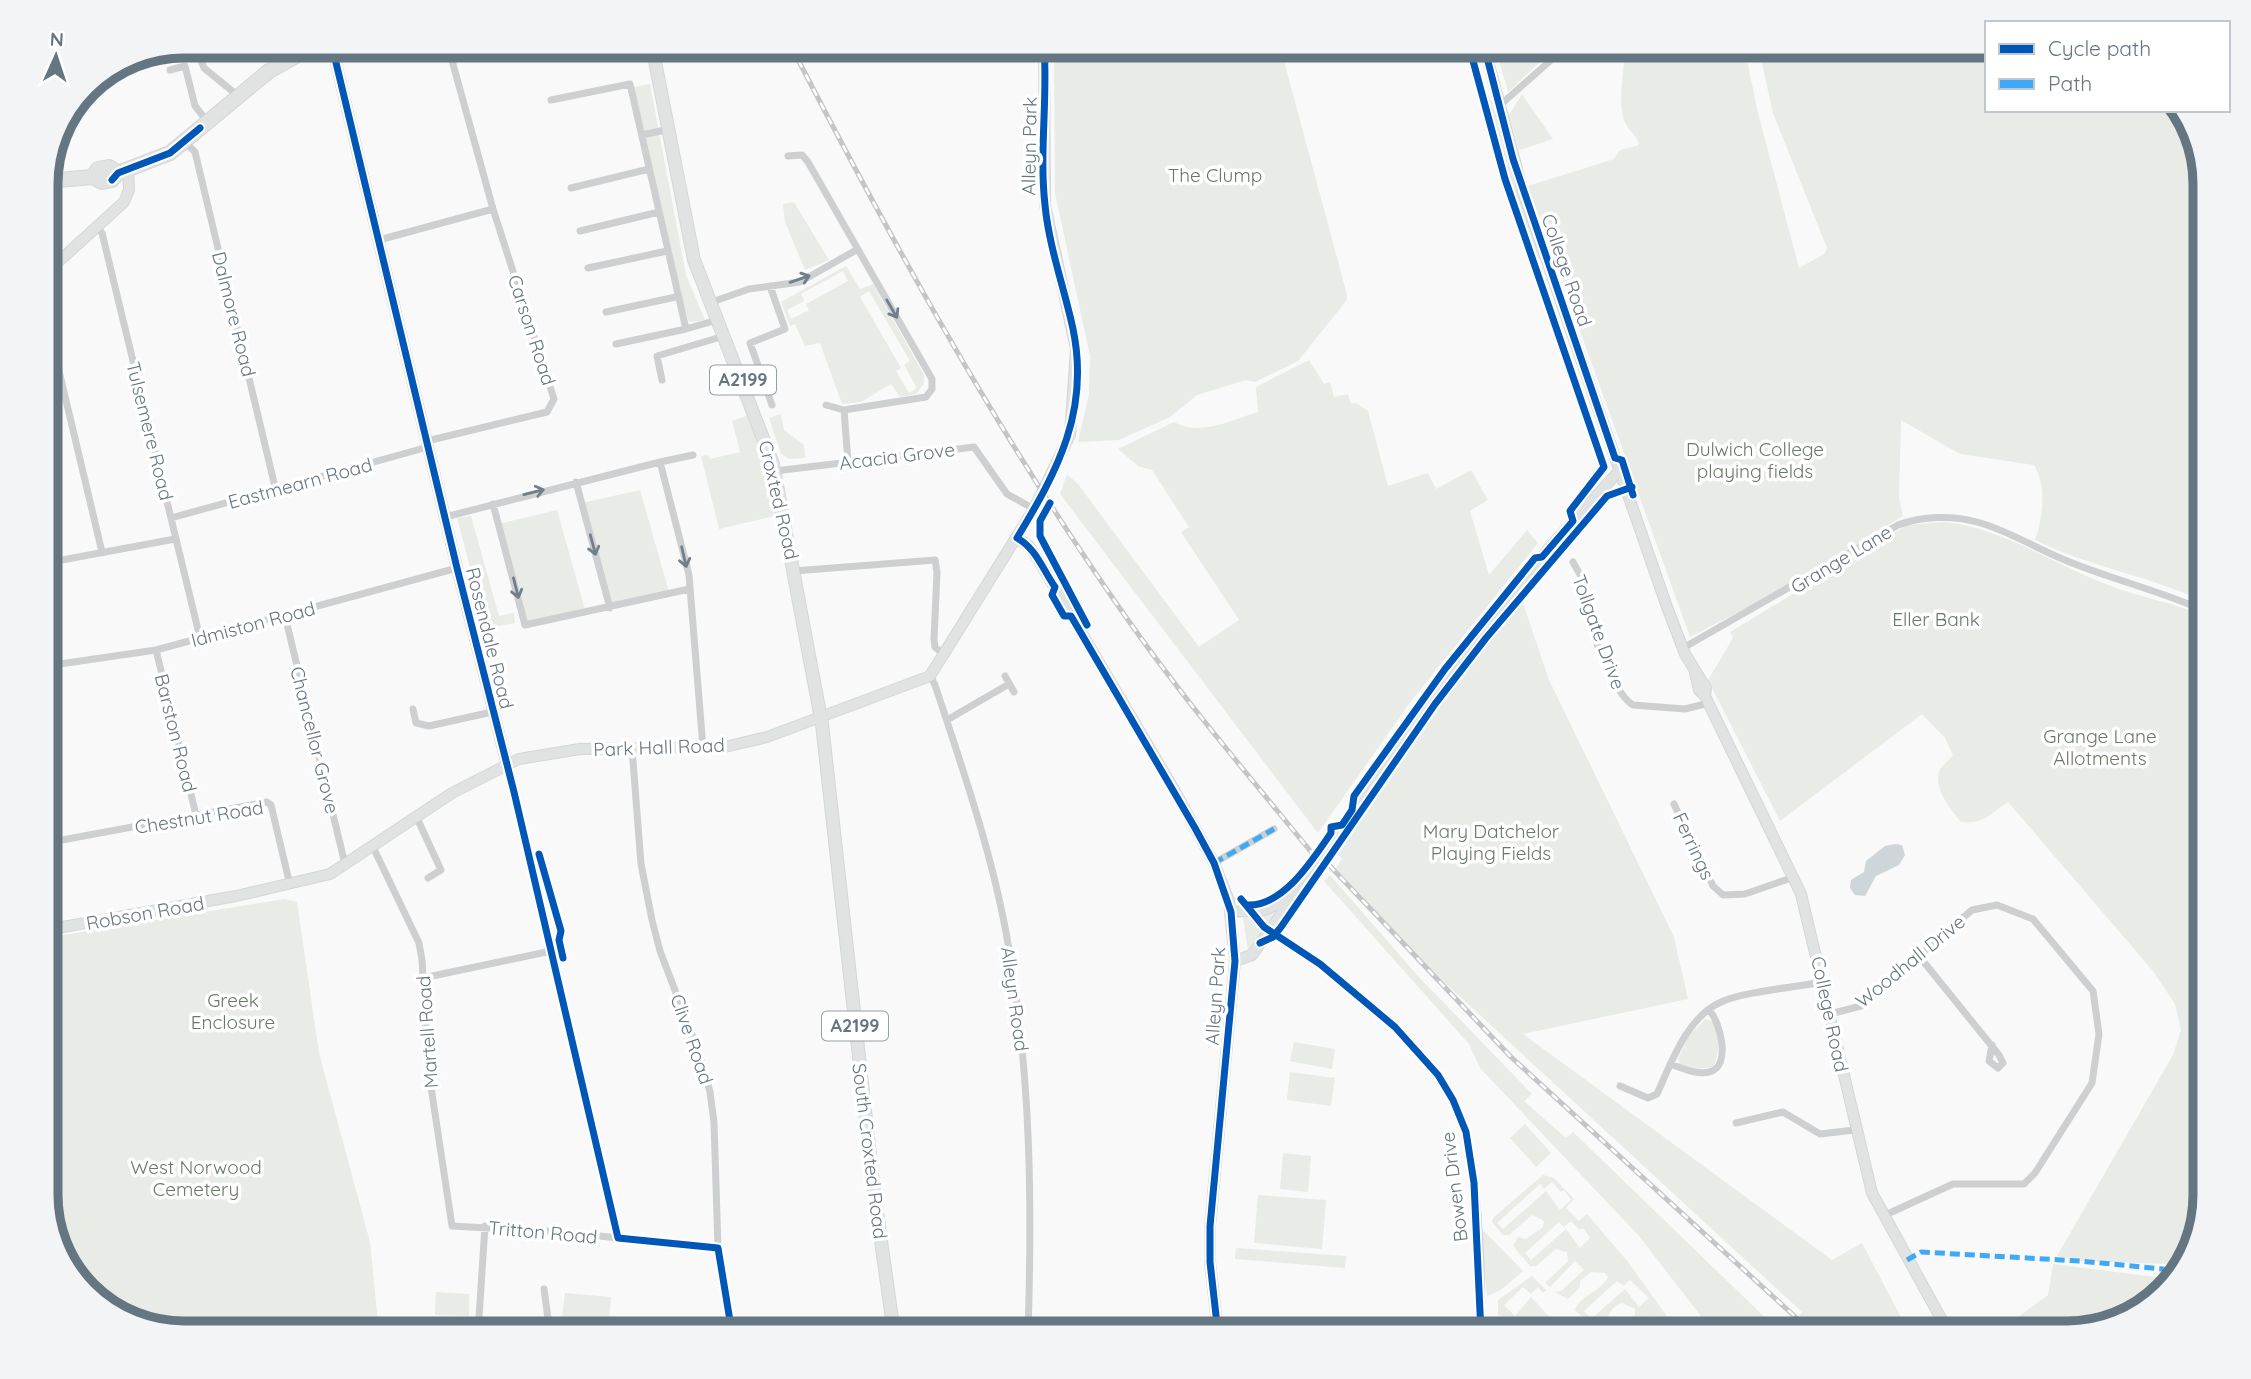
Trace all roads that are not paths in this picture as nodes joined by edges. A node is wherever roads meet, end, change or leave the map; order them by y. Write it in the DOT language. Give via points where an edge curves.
graph roads {
  1 [pos="200,58"];
  2 [pos="293,58"];
  3 [pos="335,58"];
  4 [pos="451,58"];
  5 [pos="655,58"];
  6 [pos="1044,58"];
  7 [pos="1487,58"];
  8 [pos="1553,58"];
  9 [pos="170,70"];
  10 [pos="237,95"];
  11 [pos="551,100"];
  12 [pos="1499,106"];
  13 [pos="207,121"];
  14 [pos="670,129"];
  15 [pos="642,135"];
  16 [pos="185,142"];
  17 [pos="788,156"];
  18 [pos="649,169"];
  19 [pos="123,171"];
  20 [pos="58,180"];
  21 [pos="570,188"];
  22 [pos="493,209"];
  23 [pos="659,212"];
  24 [pos="96,225"];
  25 [pos="580,231"];
  26 [pos="379,240"];
  27 [pos="858,250"];
  28 [pos="667,251"];
  29 [pos="58,261"];
  30 [pos="588,268"];
  31 [pos="769,286"];
  32 [pos="676,297"];
  33 [pos="709,303"];
  34 [pos="606,312"];
  35 [pos="717,320"];
  36 [pos="686,328"];
  37 [pos="724,336"];
  38 [pos="616,344"];
  39 [pos="58,367"];
  40 [pos="662,380"];
  41 [pos="772,405"];
  42 [pos="826,405"];
  43 [pos="844,410"];
  44 [pos="428,444"];
  45 [pos="694,455"];
  46 [pos="660,462"];
  47 [pos="848,462"];
  48 [pos="775,471"];
  49 [pos="1618,472"];
  50 [pos="576,482"];
  51 [pos="276,491"];
  52 [pos="493,505"];
  53 [pos="1034,509"];
  54 [pos="445,517"];
  55 [pos="171,518"];
  56 [pos="1017,538"];
  57 [pos="175,539"];
  58 [pos="102,552"];
  59 [pos="58,561"];
  60 [pos="1573,562"];
  61 [pos="457,568"];
  62 [pos="794,571"];
  63 [pos="689,589"];
  64 [pos="2193,606"];
  65 [pos="610,608"];
  66 [pos="285,616"];
  67 [pos="200,638"];
  68 [pos="1683,648"];
  69 [pos="156,650"];
  70 [pos="944,655"];
  71 [pos="58,664"];
  72 [pos="929,676"];
  73 [pos="1014,692"];
  74 [pos="1707,699"];
  75 [pos="413,709"];
  76 [pos="492,712"];
  77 [pos="821,717"];
  78 [pos="947,720"];
  79 [pos="632,748"];
  80 [pos="703,748"];
  81 [pos="507,765"];
  82 [pos="1674,804"];
  83 [pos="196,815"];
  84 [pos="417,818"];
  85 [pos="1274,830"];
  86 [pos="58,840"];
  87 [pos="373,847"];
  88 [pos="1214,863"];
  89 [pos="345,864"];
  90 [pos="1794,877"];
  91 [pos="428,878"];
  92 [pos="290,885"];
  93 [pos="1292,898"];
  94 [pos="1231,912"];
  95 [pos="58,928"];
  96 [pos="1296,934"];
  97 [pos="1279,937"];
  98 [pos="1290,942"];
  99 [pos="551,951"];
  100 [pos="1919,956"];
  101 [pos="1235,961"];
  102 [pos="423,978"];
  103 [pos="1822,982"];
  104 [pos="1710,1011"];
  105 [pos="1830,1014"];
  106 [pos="1992,1045"];
  107 [pos="1670,1064"];
  108 [pos="1620,1086"];
  109 [pos="1737,1123"];
  110 [pos="1855,1130"];
  111 [pos="1883,1216"];
  112 [pos="452,1226"];
  113 [pos="485,1226"];
  114 [pos="618,1238"];
  115 [pos="718,1248"];
  116 [pos="544,1289"];
  117 [pos="479,1321"];
  118 [pos="548,1321"];
  119 [pos="730,1321"];
  120 [pos="892,1321"];
  121 [pos="1028,1321"];
  122 [pos="1217,1321"];
  123 [pos="1479,1321"];
  124 [pos="1942,1321"];
  1 -- 10 [label="street" via="205,68"];
  2 -- 10 [label="highway"];
  3 -- 26 [label="street, Rosendale Road"];
  4 -- 22 [label="street, Carson Road"];
  5 -- 14 [label="main road, Croxted Road / A2199"];
  6 -- 53 [label="street, Alleyn Park" via="1045,205 1074,336 1076,381 1070,435"];
  7 -- 12 [label="street, College Road"];
  8 -- 12 [label="street"];
  9 -- 13 [label="street" via="185,66 195,106"];
  10 -- 13 [label="highway"];
  11 -- 15 [label="street" via="631,83"];
  12 -- 49 [label="street, College Road" via="1520,183"];
  13 -- 16 [label="highway"];
  14 -- 15 [label="street"];
  14 -- 33 [label="main road, Croxted Road / A2199" via="690,244"];
  15 -- 18 [label="street"];
  16 -- 19 [label="highway" via="161,158"];
  16 -- 51 [label="street, Dalmore Road" via="195,152"];
  17 -- 27 [label="street" via="802,155 808,162"];
  18 -- 21 [label="street"];
  18 -- 23 [label="street"];
  19 -- 20 [label="highway" via="108,167 98,169 93,177"];
  19 -- 24 [label="street" via="130,181 125,200"];
  22 -- 26 [label="street"];
  22 -- 44 [label="street, Carson Road" via="554,399 547,412"];
  23 -- 25 [label="street"];
  23 -- 28 [label="street"];
  24 -- 29 [label="street"];
  24 -- 55 [label="street, Tulsemere Road" via="102,233"];
  26 -- 44 [label="street, Rosendale Road"];
  31 -- 27 [label="street, one-way" via="800,282"];
  27 -- 43 [label="street, one-way" via="932,379 932,389 926,397"];
  28 -- 30 [label="street"];
  28 -- 32 [label="street"];
  31 -- 33 [label="street"];
  31 -- 41 [label="street" via="785,330 750,343"];
  32 -- 34 [label="street"];
  32 -- 36 [label="street"];
  33 -- 35 [label="main road, Croxted Road / A2199"];
  35 -- 36 [label="street"];
  35 -- 37 [label="main road, Croxted Road / A2199"];
  36 -- 38 [label="street"];
  37 -- 40 [label="street" via="657,356"];
  37 -- 48 [label="main road, Croxted Road / A2199"];
  39 -- 58 [label="street"];
  42 -- 43 [label="street"];
  43 -- 47 [label="street"];
  44 -- 51 [label="street, Eastmearn Road"];
  44 -- 54 [label="street, Rosendale Road"];
  45 -- 46 [label="street"];
  46 -- 50 [label="street"];
  46 -- 63 [label="street, one-way"];
  47 -- 48 [label="street, Acacia Grove"];
  47 -- 53 [label="street, Acacia Grove" via="974,447 1007,494"];
  48 -- 62 [label="main road, Croxted Road / A2199"];
  49 -- 68 [label="street, College Road"];
  49 -- 93 [label="street, bridge" via="1480,634"];
  52 -- 50 [label="street, one-way"];
  50 -- 65 [label="street, one-way"];
  51 -- 55 [label="street, Eastmearn Road"];
  52 -- 54 [label="street"];
  52 -- 65 [label="street, one-way" via="525,625"];
  53 -- 56 [label="street, Alleyn Park"];
  54 -- 61 [label="street, Rosendale Road"];
  55 -- 57 [label="street, Tulsemere Road"];
  56 -- 70 [label="street"];
  56 -- 88 [label="street, Alleyn Park" via="1039,561"];
  57 -- 58 [label="street"];
  57 -- 67 [label="street, Tulsemere Road"];
  58 -- 59 [label="street"];
  60 -- 74 [label="street, Tollgate Drive" via="1586,587 1586,606 1619,694 1633,705 1685,709"];
  61 -- 66 [label="street, Idmiston Road"];
  61 -- 76 [label="street, Rosendale Road"];
  62 -- 70 [label="street" via="935,560 934,640"];
  62 -- 77 [label="main road, Croxted Road / A2199"];
  63 -- 65 [label="street"];
  63 -- 80 [label="street"];
  64 -- 68 [label="street, Grange Lane" via="2075,564 1977,522 1941,517 1898,525"];
  66 -- 67 [label="street, Idmiston Road"];
  66 -- 89 [label="street, Chancellor Grove"];
  67 -- 69 [label="street, Idmiston Road"];
  68 -- 74 [label="street, College Road"];
  69 -- 71 [label="street, Idmiston Road"];
  69 -- 83 [label="street, Barston Road"];
  70 -- 72 [label="street"];
  72 -- 77 [label="street, Park Hall Road"];
  72 -- 78 [label="street, Alleyn Road"];
  73 -- 78 [label="street" via="1007,680"];
  74 -- 90 [label="street, College Road"];
  75 -- 76 [label="street" via="416,723 429,726"];
  76 -- 81 [label="street, Rosendale Road"];
  77 -- 80 [label="street, Park Hall Road" via="751,741"];
  77 -- 120 [label="main road, South Croxted Road / A2199"];
  78 -- 121 [label="street, Alleyn Road" via="989,856 1013,972 1029,1138"];
  79 -- 80 [label="street, Park Hall Road"];
  79 -- 81 [label="street, Park Hall Road" via="580,749"];
  79 -- 115 [label="street, Clive Road" via="641,864 654,927 712,1102"];
  81 -- 84 [label="street, Park Hall Road" via="452,793"];
  81 -- 99 [label="street, Rosendale Road"];
  82 -- 90 [label="street, Ferrings" via="1713,886 1723,895 1745,894"];
  83 -- 86 [label="street, Chestnut Road"];
  83 -- 92 [label="street, Chestnut Road" via="270,803"];
  84 -- 87 [label="street, Park Hall Road"];
  84 -- 91 [label="street" via="441,870"];
  85 -- 88 [label="street"];
  87 -- 89 [label="street, Park Hall Road"];
  87 -- 102 [label="street, Martell Road" via="419,943"];
  88 -- 94 [label="street, Alleyn Park"];
  89 -- 92 [label="street, Park Hall Road" via="330,874"];
  90 -- 103 [label="street, College Road"];
  92 -- 95 [label="street, Robson Road"];
  93 -- 94 [label="street" via="1264,910"];
  93 -- 101 [label="street" via="1252,956"];
  94 -- 101 [label="street, Alleyn Park"];
  96 -- 98 [label="street"];
  97 -- 98 [label="street, Bowen Drive"];
  98 -- 123 [label="street, Bowen Drive" via="1395,1027 1453,1100 1466,1132 1474,1183"];
  99 -- 102 [label="street"];
  99 -- 114 [label="street, Rosendale Road"];
  100 -- 105 [label="street, Woodhall Drive" via="1861,1006"];
  100 -- 106 [label="street"];
  100 -- 111 [label="street, Woodhall Drive" via="1984,906 2009,907 2033,919 2093,991 2097,1057 2092,1083 2081,1103 2024,1184 1953,1184"];
  101 -- 122 [label="street, Alleyn Park" via="1210,1226"];
  102 -- 112 [label="street, Martell Road" via="428,1067"];
  103 -- 104 [label="street" via="1721,1002"];
  103 -- 105 [label="street, College Road"];
  104 -- 107 [label="street" via="1699,1017"];
  104 -- 107 [label="street" via="1721,1038 1721,1061 1716,1068 1692,1072"];
  105 -- 110 [label="street, College Road"];
  107 -- 108 [label="street" via="1653,1096"];
  109 -- 110 [label="street" via="1783,1112 1820,1134"];
  110 -- 111 [label="street, College Road"];
  111 -- 124 [label="street, College Road"];
  112 -- 113 [label="street, Tritton Road"];
  113 -- 114 [label="street, Tritton Road"];
  113 -- 117 [label="street"];
  114 -- 115 [label="street, Tritton Road"];
  115 -- 119 [label="street, Clive Road"];
  116 -- 118 [label="street"];
}
